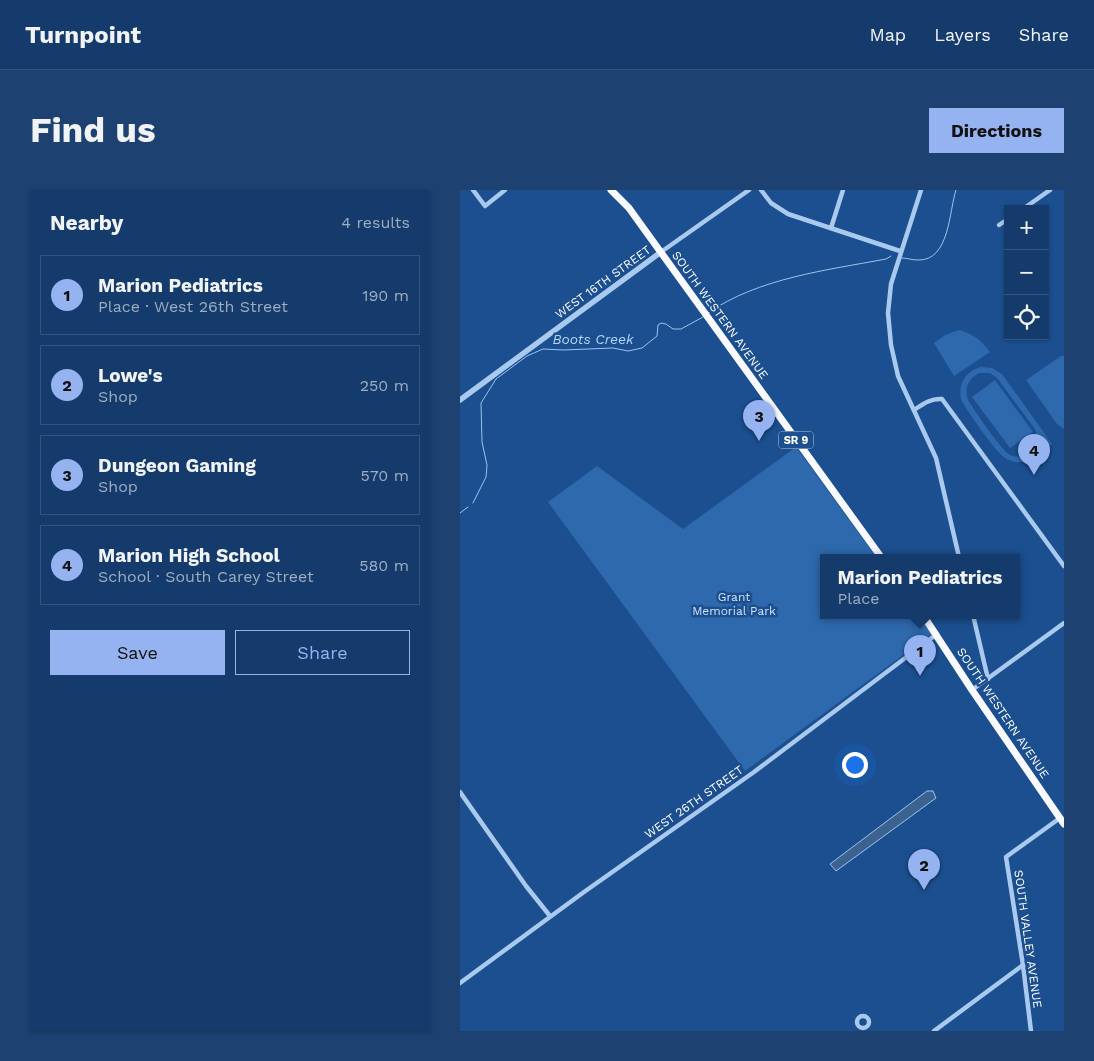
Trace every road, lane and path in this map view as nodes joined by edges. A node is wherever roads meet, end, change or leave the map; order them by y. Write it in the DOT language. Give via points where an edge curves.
graph roads {
  1 [pos="474,190"];
  2 [pos="505,190"];
  3 [pos="610,190"];
  4 [pos="749,190"];
  5 [pos="761,190"];
  6 [pos="843,190"];
  7 [pos="921,190"];
  8 [pos="1050,190"];
  9 [pos="1029,205"];
  10 [pos="1004,222"];
  11 [pos="999,225"];
  12 [pos="831,228"];
  13 [pos="900,251"];
  14 [pos="661,252"];
  15 [pos="460,400"];
  16 [pos="914,410"];
  17 [pos="879,554"];
  18 [pos="958,554"];
  19 [pos="1064,566"];
  20 [pos="926,619"];
  21 [pos="974,619"];
  22 [pos="1064,623"];
  23 [pos="937,634"];
  24 [pos="988,678"];
  25 [pos="972,690"];
  26 [pos="460,792"];
  27 [pos="1062,821"];
  28 [pos="550,916"];
  29 [pos="1023,965"];
  30 [pos="460,983"];
  31 [pos="934,1031"];
  32 [pos="1031,1031"];
  1 -- 2 [label="street" via="485,206"];
  3 -- 14 [label="highway, SOUTH WESTERN AVENUE / SR 9" via="629,208"];
  4 -- 14 [label="street"];
  5 -- 12 [label="street" via="771,203 788,214"];
  6 -- 12 [label="street"];
  7 -- 13 [label="street"];
  8 -- 9 [label="street"];
  10 -- 11 [label="street"];
  12 -- 13 [label="street"];
  13 -- 16 [label="street" via="891,284 888,314 898,376"];
  14 -- 15 [label="street, WEST 16TH STREET"];
  14 -- 17 [label="highway, SOUTH WESTERN AVENUE / SR 9"];
  16 -- 18 [label="street" via="936,458"];
  16 -- 19 [label="street" via="936,398 942,399"];
  20 -- 23 [label="highway, SOUTH WESTERN AVENUE"];
  21 -- 24 [label="street"];
  22 -- 24 [label="street"];
  23 -- 25 [label="highway, SOUTH WESTERN AVENUE"];
  23 -- 28 [label="street, WEST 26TH STREET" via="754,772"];
  24 -- 25 [label="street"];
  25 -- 27 [label="highway, SOUTH WESTERN AVENUE"];
  26 -- 28 [label="street"];
  27 -- 29 [label="street, SOUTH VALLEY AVENUE" via="1006,857"];
  28 -- 30 [label="street, WEST 26TH STREET"];
  29 -- 31 [label="street"];
  29 -- 32 [label="street, SOUTH VALLEY AVENUE"];
}
